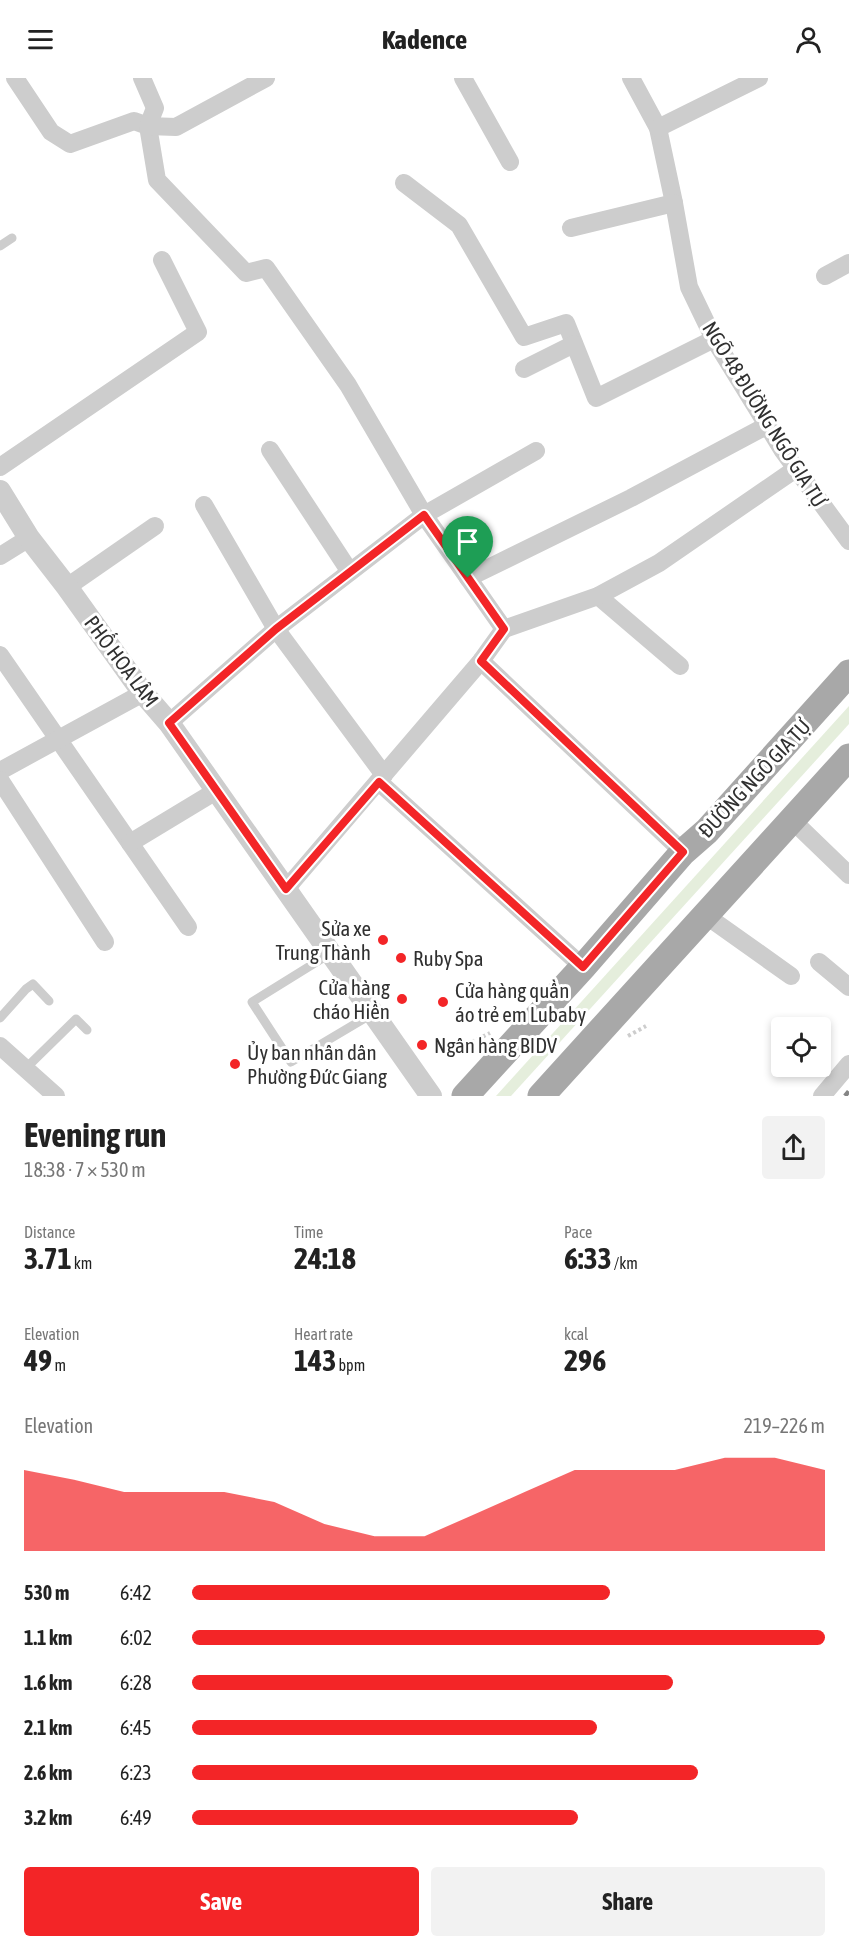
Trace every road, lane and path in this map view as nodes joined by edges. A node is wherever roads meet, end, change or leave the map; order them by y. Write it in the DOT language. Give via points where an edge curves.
graph roads {
  1 [pos="15,78"];
  2 [pos="142,78"];
  3 [pos="266,78"];
  4 [pos="463,78"];
  5 [pos="631,78"];
  6 [pos="759,78"];
  7 [pos="148,126"];
  8 [pos="658,128"];
  9 [pos="510,162"];
  10 [pos="404,183"];
  11 [pos="674,203"];
  12 [pos="571,228"];
  13 [pos="12,238"];
  14 [pos="0,246"];
  15 [pos="162,260"];
  16 [pos="849,263"];
  17 [pos="825,276"];
  18 [pos="714,339"];
  19 [pos="574,344"];
  20 [pos="524,369"];
  21 [pos="768,425"];
  22 [pos="270,450"];
  23 [pos="536,451"];
  24 [pos="0,467"];
  25 [pos="797,468"];
  26 [pos="0,492"];
  27 [pos="204,505"];
  28 [pos="424,515"];
  29 [pos="155,526"];
  30 [pos="847,535"];
  31 [pos="29,538"];
  32 [pos="0,556"];
  33 [pos="350,572"];
  34 [pos="468,578"];
  35 [pos="68,587"];
  36 [pos="598,596"];
  37 [pos="276,629"];
  38 [pos="504,629"];
  39 [pos="0,655"];
  40 [pos="481,661"];
  41 [pos="680,666"];
  42 [pos="849,673"];
  43 [pos="143,693"];
  44 [pos="169,723"];
  45 [pos="59,738"];
  46 [pos="849,756"];
  47 [pos="0,771"];
  48 [pos="382,779"];
  49 [pos="0,780"];
  50 [pos="216,791"];
  51 [pos="792,820"];
  52 [pos="130,843"];
  53 [pos="683,852"];
  54 [pos="849,874"];
  55 [pos="286,889"];
  56 [pos="704,917"];
  57 [pos="188,927"];
  58 [pos="105,942"];
  59 [pos="331,953"];
  60 [pos="819,962"];
  61 [pos="583,967"];
  62 [pos="791,976"];
  63 [pos="849,987"];
  64 [pos="49,1001"];
  65 [pos="373,1014"];
  66 [pos="0,1018"];
  67 [pos="87,1030"];
  68 [pos="0,1046"];
  69 [pos="849,1064"];
  70 [pos="26,1069"];
  71 [pos="56,1096"];
  72 [pos="431,1096"];
  73 [pos="465,1096"];
  74 [pos="541,1096"];
  75 [pos="822,1096"];
  1 -- 7 [label="street" via="51,132 70,144 134,121"];
  2 -- 7 [label="street" via="154,108"];
  3 -- 7 [label="street" via="176,127"];
  4 -- 9 [label="street"];
  5 -- 8 [label="street, NGÕ 48 ĐƯỜNG NGÔ GIA TỰ"];
  6 -- 8 [label="street"];
  7 -- 28 [label="street" via="157,180 246,273 266,268 348,385"];
  8 -- 11 [label="street, NGÕ 48 ĐƯỜNG NGÔ GIA TỰ"];
  10 -- 19 [label="street" via="459,225 524,337 566,323"];
  11 -- 12 [label="street"];
  11 -- 18 [label="street, NGÕ 48 ĐƯỜNG NGÔ GIA TỰ" via="689,287"];
  13 -- 14 [label="lane"];
  15 -- 24 [label="street" via="198,332"];
  16 -- 17 [label="street"];
  18 -- 19 [label="street" via="596,398"];
  18 -- 21 [label="street, NGÕ 48 ĐƯỜNG NGÔ GIA TỰ"];
  19 -- 20 [label="street"];
  21 -- 25 [label="street, NGÕ 48 ĐƯỜNG NGÔ GIA TỰ"];
  21 -- 34 [label="street"];
  22 -- 33 [label="street"];
  23 -- 28 [label="street"];
  25 -- 30 [label="street, NGÕ 48 ĐƯỜNG NGÔ GIA TỰ"];
  25 -- 36 [label="street" via="659,563"];
  26 -- 31 [label="street, PHỐ HOA LÂM"];
  27 -- 37 [label="street"];
  28 -- 33 [label="street"];
  28 -- 34 [label="street"];
  29 -- 35 [label="street"];
  31 -- 32 [label="street"];
  31 -- 35 [label="street, PHỐ HOA LÂM"];
  33 -- 37 [label="street"];
  34 -- 38 [label="street"];
  35 -- 43 [label="street, PHỐ HOA LÂM"];
  36 -- 38 [label="street"];
  36 -- 41 [label="street"];
  37 -- 44 [label="street"];
  37 -- 48 [label="street"];
  38 -- 40 [label="street"];
  39 -- 45 [label="street"];
  40 -- 48 [label="street"];
  40 -- 53 [label="street"];
  42 -- 53 [label="main road, ĐƯỜNG NGÔ GIA TỰ" via="707,831"];
  43 -- 44 [label="street, PHỐ HOA LÂM"];
  43 -- 45 [label="street"];
  44 -- 50 [label="street, PHỐ HOA LÂM"];
  45 -- 47 [label="street"];
  45 -- 52 [label="street"];
  46 -- 51 [label="main road"];
  48 -- 55 [label="street"];
  48 -- 61 [label="street"];
  49 -- 58 [label="street"];
  50 -- 52 [label="street"];
  50 -- 55 [label="street, PHỐ HOA LÂM"];
  51 -- 54 [label="street"];
  51 -- 56 [label="main road"];
  52 -- 57 [label="street"];
  53 -- 61 [label="main road, ĐƯỜNG NGÔ GIA TỰ"];
  55 -- 59 [label="street, PHỐ HOA LÂM"];
  56 -- 62 [label="street"];
  56 -- 74 [label="main road"];
  59 -- 65 [label="street, PHỐ HOA LÂM"];
  59 -- 65 [label="lane" via="252,1002 291,1062"];
  60 -- 63 [label="street"];
  61 -- 73 [label="main road, ĐƯỜNG NGÔ GIA TỰ"];
  64 -- 66 [label="lane" via="33,984"];
  65 -- 72 [label="street, PHỐ HOA LÂM"];
  67 -- 70 [label="lane" via="76,1019"];
  68 -- 70 [label="street"];
  69 -- 75 [label="street"];
  70 -- 71 [label="street"];
}
